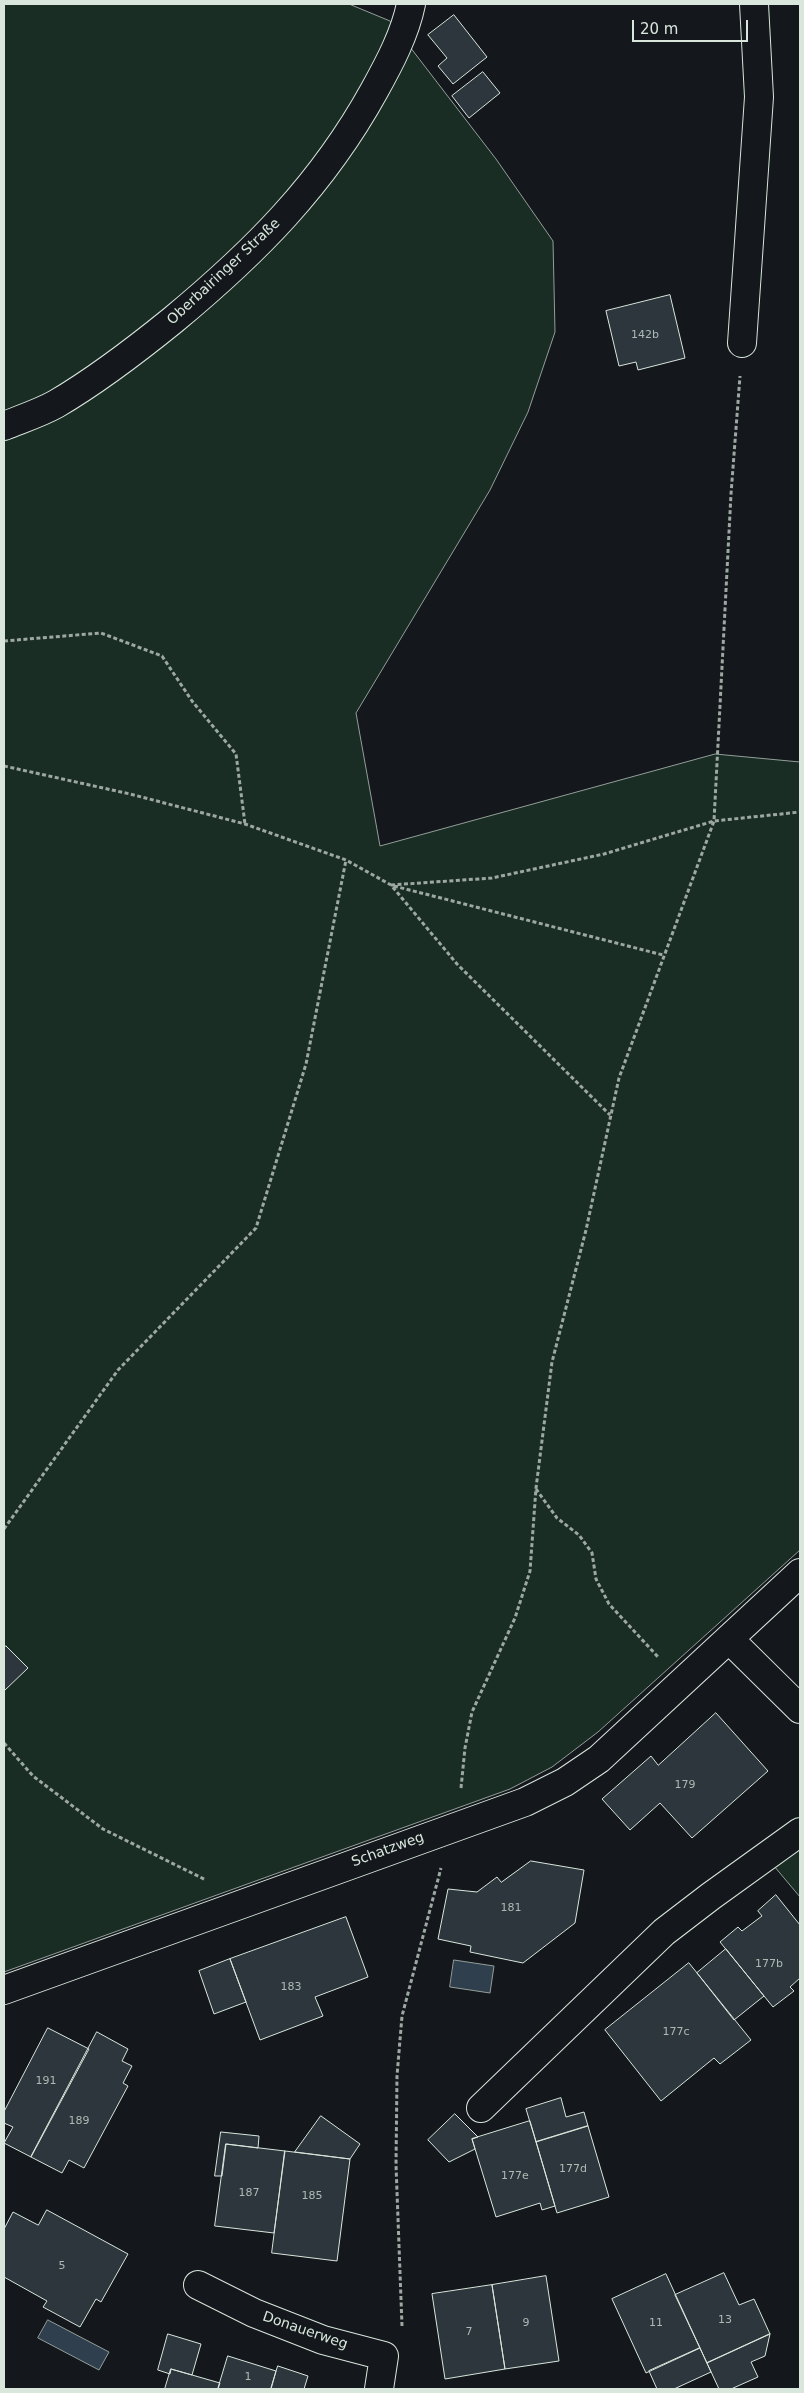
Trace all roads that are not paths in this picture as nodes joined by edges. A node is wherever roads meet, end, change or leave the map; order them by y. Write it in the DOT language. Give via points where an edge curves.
graph roads {
  1 [pos="411,4"];
  2 [pos="754,4"];
  3 [pos="742,343"];
  4 [pos="4,426"];
  5 [pos="800,1573"];
  6 [pos="729,1639"];
  7 [pos="800,1708"];
  8 [pos="800,1832"];
  9 [pos="4,1990"];
  10 [pos="481,2108"];
  11 [pos="198,2285"];
  12 [pos="379,2389"];
  1 -- 4 [label="street, Oberbairinger Straße" via="386,69 357,121 323,172 271,231 208,291 134,352 56,404"];
  2 -- 3 [label="street" via="759,97"];
  5 -- 6 [label="street, Schatzweg"];
  6 -- 7 [label="street"];
  6 -- 9 [label="street, Schatzweg" via="599,1758 565,1782 525,1802"];
  8 -- 10 [label="street" via="664,1932"];
  11 -- 12 [label="street, Donauerweg" via="254,2313 323,2340 384,2356"];
}
